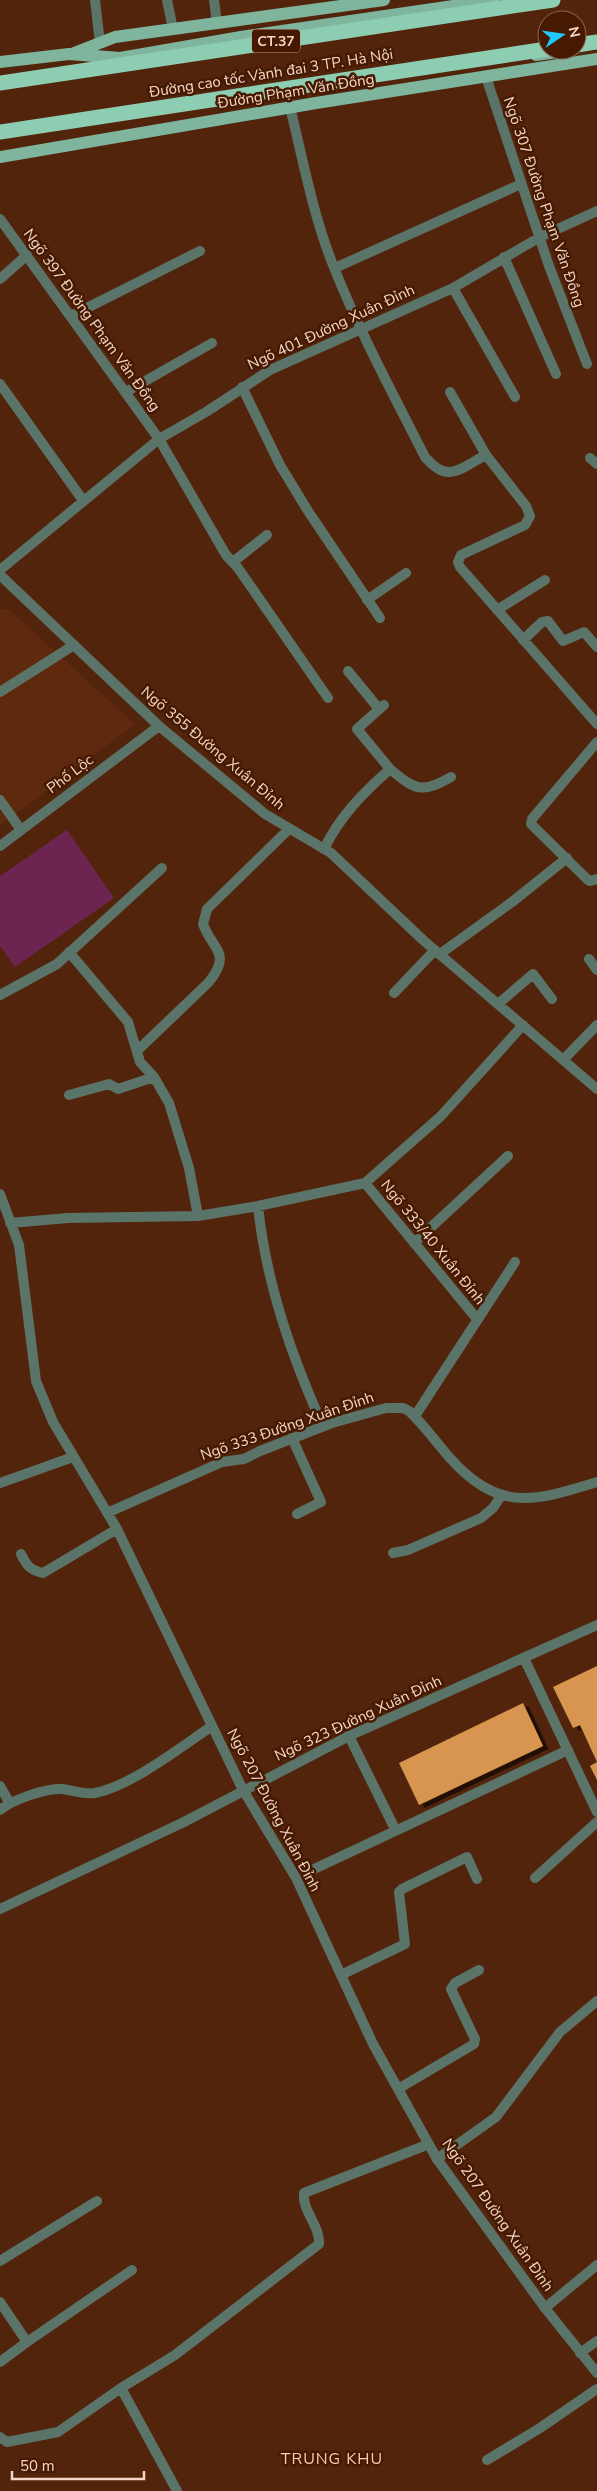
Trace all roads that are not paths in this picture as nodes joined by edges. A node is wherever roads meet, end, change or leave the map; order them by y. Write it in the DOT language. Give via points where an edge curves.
graph roads {
  1 [pos="95,0"];
  2 [pos="167,0"];
  3 [pos="214,0"];
  4 [pos="384,0"];
  5 [pos="494,0"];
  6 [pos="553,0"];
  7 [pos="217,23"];
  8 [pos="173,29"];
  9 [pos="100,43"];
  10 [pos="537,51"];
  11 [pos="69,54"];
  12 [pos="537,55"];
  13 [pos="597,59"];
  14 [pos="0,62"];
  15 [pos="486,77"];
  16 [pos="0,83"];
  17 [pos="290,107"];
  18 [pos="0,132"];
  19 [pos="0,136"];
  20 [pos="0,157"];
  21 [pos="521,184"];
  22 [pos="597,211"];
  23 [pos="0,219"];
  24 [pos="540,237"];
  25 [pos="200,252"];
  26 [pos="27,255"];
  27 [pos="504,257"];
  28 [pos="335,268"];
  29 [pos="0,278"];
  30 [pos="453,288"];
  31 [pos="71,316"];
  32 [pos="361,329"];
  33 [pos="212,343"];
  34 [pos="587,364"];
  35 [pos="556,374"];
  36 [pos="0,384"];
  37 [pos="242,386"];
  38 [pos="126,392"];
  39 [pos="450,392"];
  40 [pos="515,397"];
  41 [pos="159,438"];
  42 [pos="486,455"];
  43 [pos="82,500"];
  44 [pos="267,535"];
  45 [pos="233,562"];
  46 [pos="0,570"];
  47 [pos="406,573"];
  48 [pos="0,575"];
  49 [pos="545,580"];
  50 [pos="367,600"];
  51 [pos="497,610"];
  52 [pos="380,618"];
  53 [pos="523,640"];
  54 [pos="74,645"];
  55 [pos="597,646"];
  56 [pos="348,670"];
  57 [pos="0,692"];
  58 [pos="328,698"];
  59 [pos="597,724"];
  60 [pos="159,726"];
  61 [pos="597,742"];
  62 [pos="390,769"];
  63 [pos="452,777"];
  64 [pos="0,800"];
  65 [pos="289,828"];
  66 [pos="21,830"];
  67 [pos="0,846"];
  68 [pos="324,849"];
  69 [pos="567,858"];
  70 [pos="162,868"];
  71 [pos="597,879"];
  72 [pos="69,952"];
  73 [pos="438,952"];
  74 [pos="590,959"];
  75 [pos="597,970"];
  76 [pos="394,993"];
  77 [pos="0,995"];
  78 [pos="552,999"];
  79 [pos="498,1004"];
  80 [pos="523,1025"];
  81 [pos="597,1025"];
  82 [pos="137,1052"];
  83 [pos="563,1060"];
  84 [pos="154,1076"];
  85 [pos="597,1089"];
  86 [pos="69,1095"];
  87 [pos="508,1156"];
  88 [pos="365,1183"];
  89 [pos="0,1194"];
  90 [pos="258,1206"];
  91 [pos="198,1216"];
  92 [pos="10,1223"];
  93 [pos="414,1243"];
  94 [pos="515,1262"];
  95 [pos="477,1319"];
  96 [pos="415,1416"];
  97 [pos="323,1426"];
  98 [pos="292,1438"];
  99 [pos="73,1456"];
  100 [pos="597,1482"];
  101 [pos="0,1483"];
  102 [pos="501,1496"];
  103 [pos="107,1513"];
  104 [pos="297,1514"];
  105 [pos="117,1529"];
  106 [pos="21,1554"];
  107 [pos="393,1554"];
  108 [pos="597,1625"];
  109 [pos="524,1658"];
  110 [pos="212,1726"];
  111 [pos="349,1736"];
  112 [pos="568,1750"];
  113 [pos="0,1786"];
  114 [pos="243,1790"];
  115 [pos="9,1802"];
  116 [pos="0,1810"];
  117 [pos="597,1812"];
  118 [pos="597,1822"];
  119 [pos="395,1830"];
  120 [pos="312,1870"];
  121 [pos="534,1878"];
  122 [pos="477,1879"];
  123 [pos="0,1908"];
  124 [pos="479,1970"];
  125 [pos="341,1976"];
  126 [pos="597,2001"];
  127 [pos="398,2089"];
  128 [pos="429,2144"];
  129 [pos="437,2159"];
  130 [pos="97,2201"];
  131 [pos="0,2261"];
  132 [pos="597,2265"];
  133 [pos="132,2270"];
  134 [pos="0,2302"];
  135 [pos="545,2308"];
  136 [pos="597,2341"];
  137 [pos="27,2342"];
  138 [pos="580,2353"];
  139 [pos="0,2362"];
  140 [pos="597,2373"];
  141 [pos="121,2388"];
  142 [pos="597,2388"];
  143 [pos="0,2437"];
  144 [pos="488,2460"];
  145 [pos="177,2491"];
  1 -- 9 [label="street"];
  2 -- 8 [label="street"];
  3 -- 7 [label="street"];
  4 -- 7 [label="main road"];
  5 -- 11 [label="main road" via="120,58"];
  6 -- 16 [label="highway, Đường cao tốc Vành đai 3 TP. Hà Nội / CT.37"];
  7 -- 8 [label="main road"];
  8 -- 9 [label="main road" via="116,37"];
  9 -- 11 [label="main road"];
  10 -- 18 [label="highway, Đường cao tốc Vành đai 3 TP. Hà Nội"];
  11 -- 14 [label="main road"];
  12 -- 19 [label="main road, Đường Phạm Văn Đồng"];
  13 -- 15 [label="main road, Đường Phạm Văn Đồng"];
  15 -- 17 [label="main road, Đường Phạm Văn Đồng"];
  15 -- 21 [label="street, Ngõ 307 Đường Phạm Văn Đồng"];
  17 -- 20 [label="main road, Đường Phạm Văn Đồng"];
  17 -- 28 [label="street" via="317,216"];
  21 -- 24 [label="street, Ngõ 307 Đường Phạm Văn Đồng"];
  21 -- 28 [label="street"];
  22 -- 24 [label="street, Ngõ 401 Đường Xuân Đỉnh"];
  23 -- 26 [label="street, Ngõ 397 Đường Phạm Văn Đồng"];
  24 -- 27 [label="street, Ngõ 401 Đường Xuân Đỉnh"];
  24 -- 34 [label="street, Ngõ 307 Đường Phạm Văn Đồng" via="566,315"];
  25 -- 31 [label="street"];
  26 -- 29 [label="street"];
  26 -- 31 [label="street, Ngõ 397 Đường Phạm Văn Đồng"];
  27 -- 30 [label="street, Ngõ 401 Đường Xuân Đỉnh"];
  27 -- 35 [label="street"];
  28 -- 32 [label="street"];
  30 -- 32 [label="street, Ngõ 401 Đường Xuân Đỉnh"];
  30 -- 40 [label="street"];
  31 -- 38 [label="street, Ngõ 397 Đường Phạm Văn Đồng"];
  32 -- 37 [label="street, Ngõ 401 Đường Xuân Đỉnh"];
  32 -- 42 [label="street" via="425,457 436,469 445,473 455,471"];
  33 -- 38 [label="street"];
  36 -- 43 [label="street"];
  37 -- 41 [label="street, Ngõ 401 Đường Xuân Đỉnh" via="206,412"];
  37 -- 50 [label="street" via="280,465"];
  38 -- 41 [label="street, Ngõ 397 Đường Phạm Văn Đồng"];
  39 -- 42 [label="street"];
  41 -- 43 [label="street, Ngõ 401 Đường Xuân Đỉnh"];
  41 -- 45 [label="street, Ngõ 397 Đường Phạm Văn Đồng"];
  42 -- 51 [label="street" via="526,506 530,516 525,525 459,558 460,567"];
  43 -- 46 [label="street, Ngõ 401 Đường Xuân Đỉnh"];
  44 -- 45 [label="street"];
  45 -- 58 [label="street, Ngõ 397 Đường Phạm Văn Đồng"];
  47 -- 50 [label="street"];
  48 -- 54 [label="street, Ngõ 355 Đường Xuân Đỉnh"];
  49 -- 51 [label="street"];
  50 -- 52 [label="street"];
  51 -- 53 [label="street"];
  53 -- 55 [label="street" via="546,620 564,641 584,632"];
  53 -- 59 [label="street"];
  54 -- 57 [label="street"];
  54 -- 60 [label="street, Ngõ 355 Đường Xuân Đỉnh"];
  56 -- 62 [label="street" via="382,707 357,729"];
  60 -- 65 [label="street, Ngõ 355 Đường Xuân Đỉnh" via="264,814"];
  60 -- 66 [label="street, Phố Lộc"];
  61 -- 69 [label="street" via="532,820 534,828"];
  62 -- 63 [label="street" via="417,787 434,788"];
  62 -- 68 [label="street" via="345,813"];
  64 -- 66 [label="street"];
  65 -- 68 [label="street, Ngõ 355 Đường Xuân Đỉnh"];
  65 -- 82 [label="street" via="207,909 203,924 221,955 219,969"];
  66 -- 67 [label="street, Phố Lộc"];
  68 -- 73 [label="street, Ngõ 355 Đường Xuân Đỉnh"];
  69 -- 71 [label="street" via="587,879"];
  69 -- 73 [label="street" via="505,908"];
  70 -- 72 [label="street"];
  72 -- 77 [label="street" via="57,964"];
  72 -- 82 [label="street" via="128,1022"];
  73 -- 76 [label="street"];
  73 -- 79 [label="street, Ngõ 355 Đường Xuân Đỉnh"];
  74 -- 75 [label="street"];
  78 -- 79 [label="street" via="533,974"];
  79 -- 80 [label="street, Ngõ 355 Đường Xuân Đỉnh"];
  80 -- 83 [label="street, Ngõ 355 Đường Xuân Đỉnh"];
  80 -- 88 [label="street" via="441,1116"];
  81 -- 83 [label="street"];
  82 -- 84 [label="street" via="140,1062"];
  83 -- 85 [label="street, Ngõ 355 Đường Xuân Đỉnh"];
  84 -- 86 [label="street" via="118,1089 109,1084"];
  84 -- 91 [label="street" via="169,1103 189,1168"];
  87 -- 93 [label="street"];
  88 -- 90 [label="street"];
  88 -- 93 [label="street, Ngõ 333/40 Xuân Đỉnh"];
  89 -- 92 [label="street, Ngõ 207 Đường Xuân Đỉnh"];
  90 -- 91 [label="street"];
  90 -- 97 [label="street" via="262,1247 282,1324"];
  91 -- 92 [label="street" via="68,1218"];
  92 -- 99 [label="street, Ngõ 207 Đường Xuân Đỉnh" via="19,1245 36,1381 53,1422"];
  93 -- 95 [label="street, Ngõ 333/40 Xuân Đỉnh"];
  94 -- 95 [label="street"];
  95 -- 96 [label="street"];
  96 -- 97 [label="street, Ngõ 333 Đường Xuân Đỉnh" via="403,1408 386,1408"];
  96 -- 102 [label="street, Ngõ 333 Đường Xuân Đỉnh" via="471,1480"];
  97 -- 98 [label="street, Ngõ 333 Đường Xuân Đỉnh"];
  98 -- 103 [label="street, Ngõ 333 Đường Xuân Đỉnh" via="244,1459 213,1466"];
  98 -- 104 [label="street" via="320,1502"];
  99 -- 101 [label="street"];
  99 -- 103 [label="street, Ngõ 207 Đường Xuân Đỉnh"];
  100 -- 102 [label="street, Ngõ 333 Đường Xuân Đỉnh" via="540,1498"];
  102 -- 107 [label="street" via="481,1518"];
  103 -- 105 [label="street, Ngõ 207 Đường Xuân Đỉnh"];
  105 -- 106 [label="street" via="43,1573 32,1571"];
  105 -- 110 [label="street, Ngõ 207 Đường Xuân Đỉnh"];
  108 -- 109 [label="street, Ngõ 323 Đường Xuân Đỉnh"];
  109 -- 111 [label="street, Ngõ 323 Đường Xuân Đỉnh"];
  109 -- 112 [label="street"];
  110 -- 114 [label="street, Ngõ 207 Đường Xuân Đỉnh"];
  110 -- 115 [label="street" via="115,1786 96,1793 52,1789"];
  111 -- 114 [label="street, Ngõ 323 Đường Xuân Đỉnh"];
  111 -- 119 [label="street"];
  112 -- 117 [label="street"];
  112 -- 119 [label="street"];
  113 -- 115 [label="street"];
  114 -- 123 [label="street, Ngõ 323 Đường Xuân Đỉnh" via="184,1822"];
  114 -- 125 [label="street, Ngõ 207 Đường Xuân Đỉnh" via="296,1878"];
  115 -- 116 [label="street"];
  118 -- 121 [label="street"];
  119 -- 120 [label="street"];
  122 -- 125 [label="street" via="467,1857 402,1889 399,1892 405,1944"];
  124 -- 127 [label="street" via="455,1983 451,1990 475,2039 474,2044"];
  125 -- 127 [label="street, Ngõ 207 Đường Xuân Đỉnh"];
  126 -- 129 [label="street" via="560,2032 496,2117"];
  127 -- 128 [label="street, Ngõ 207 Đường Xuân Đỉnh"];
  128 -- 129 [label="street, Ngõ 207 Đường Xuân Đỉnh"];
  128 -- 141 [label="street" via="304,2193 303,2202 319,2244 175,2355"];
  129 -- 135 [label="street, Ngõ 207 Đường Xuân Đỉnh"];
  130 -- 131 [label="street"];
  132 -- 135 [label="street"];
  133 -- 137 [label="street"];
  134 -- 137 [label="street"];
  135 -- 138 [label="street, Ngõ 207 Đường Xuân Đỉnh"];
  136 -- 138 [label="street"];
  137 -- 139 [label="street"];
  138 -- 140 [label="street, Ngõ 207 Đường Xuân Đỉnh"];
  141 -- 143 [label="street" via="58,2432 7,2442"];
  141 -- 145 [label="street"];
  142 -- 144 [label="street"];
}
